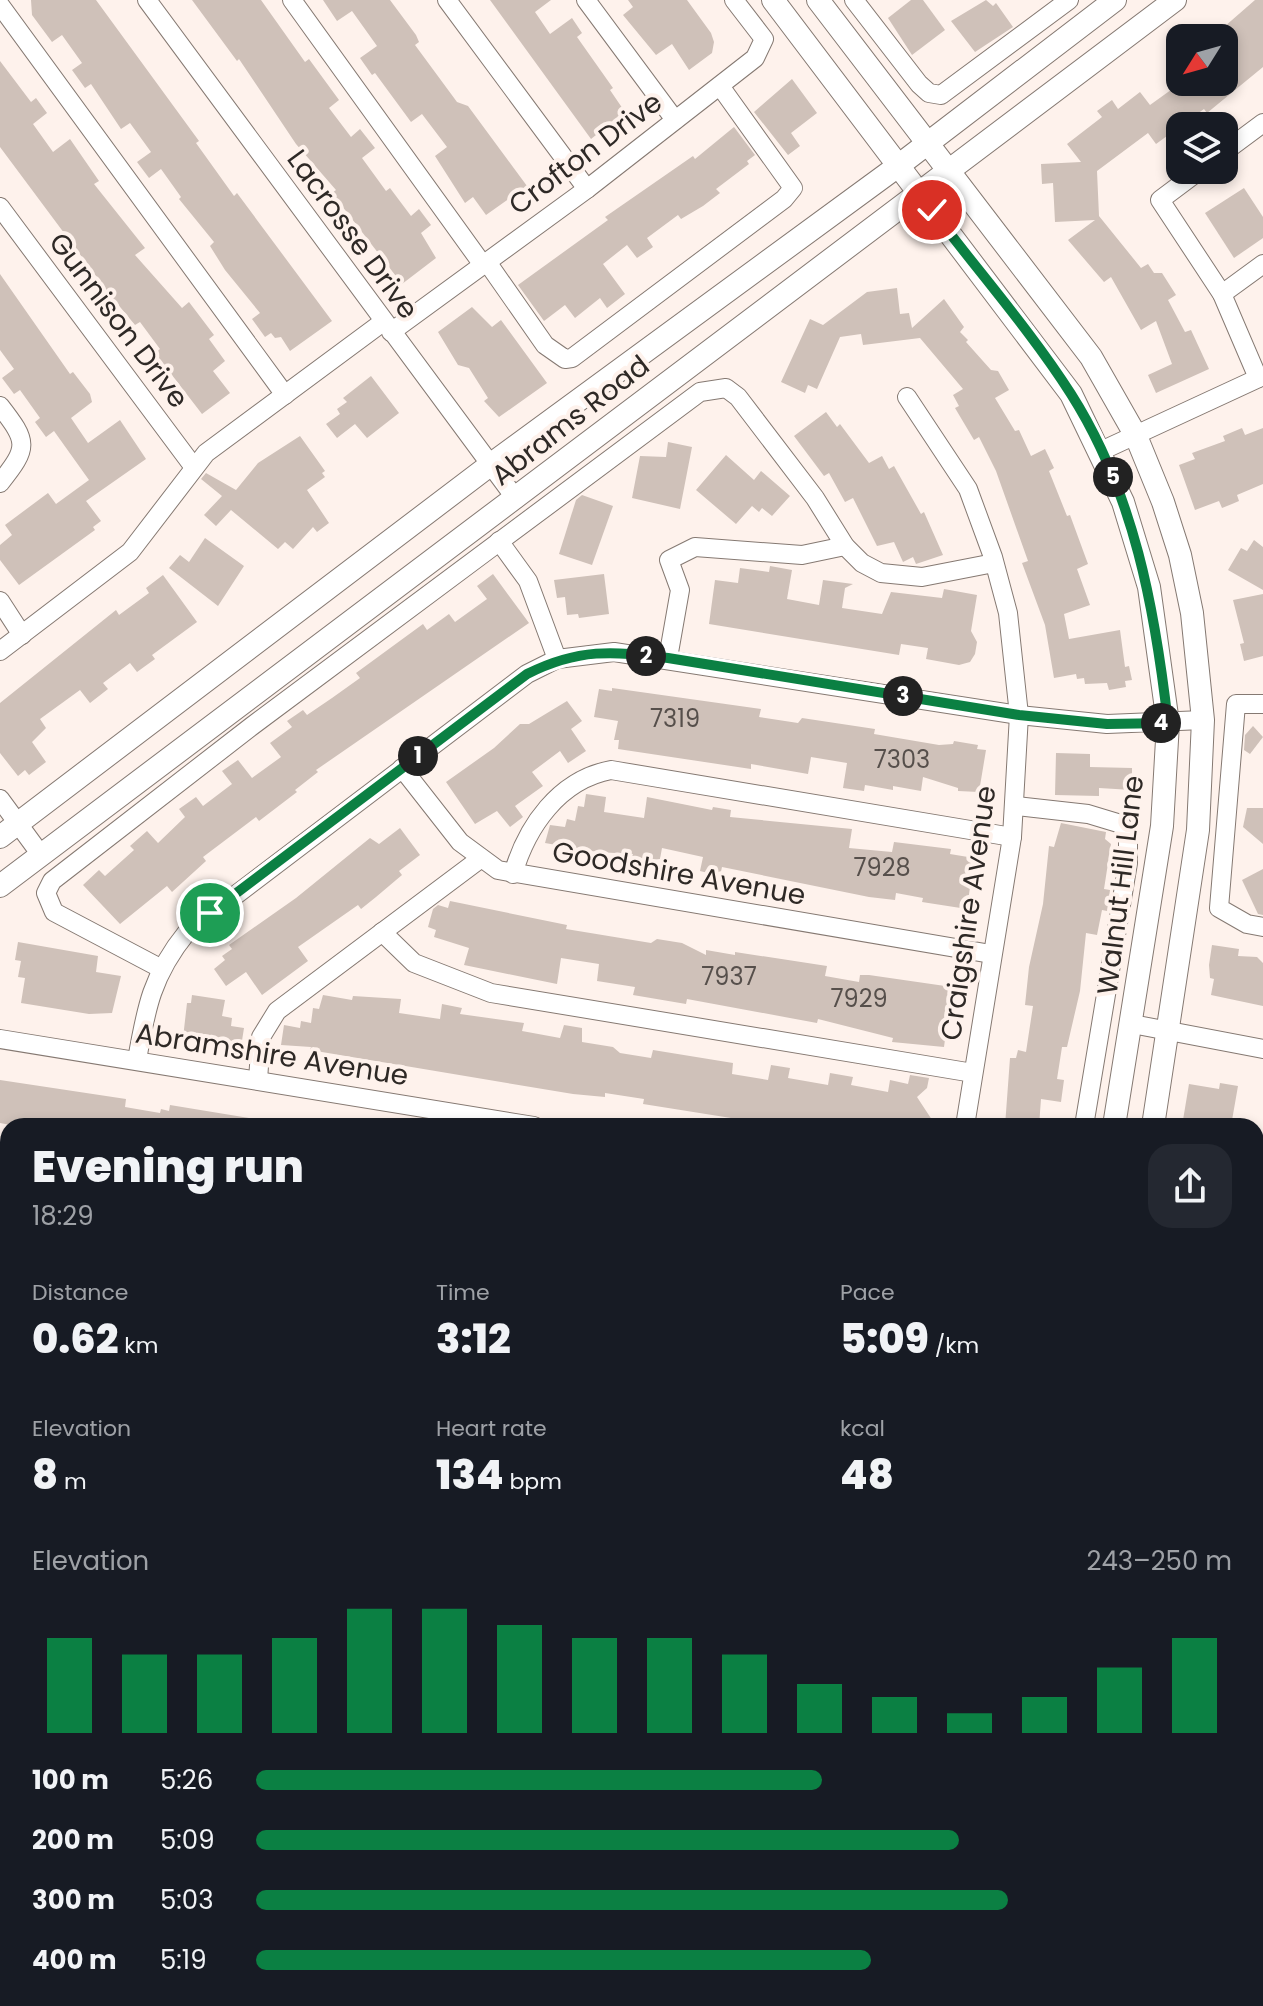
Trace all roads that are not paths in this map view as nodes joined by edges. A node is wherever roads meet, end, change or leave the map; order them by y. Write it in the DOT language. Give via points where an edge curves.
graph roads {
  1 [pos="147,0"];
  2 [pos="292,0"];
  3 [pos="447,0"];
  4 [pos="586,0"];
  5 [pos="734,0"];
  6 [pos="773,0"];
  7 [pos="818,0"];
  8 [pos="854,0"];
  9 [pos="1069,0"];
  10 [pos="1115,0"];
  11 [pos="1175,0"];
  12 [pos="0,5"];
  13 [pos="720,86"];
  14 [pos="675,120"];
  15 [pos="1263,123"];
  16 [pos="1238,142"];
  17 [pos="928,144"];
  18 [pos="898,166"];
  19 [pos="948,170"];
  20 [pos="1181,184"];
  21 [pos="587,189"];
  22 [pos="919,193"];
  23 [pos="0,207"];
  24 [pos="485,263"];
  25 [pos="1263,264"];
  26 [pos="1222,294"];
  27 [pos="387,327"];
  28 [pos="1260,377"];
  29 [pos="285,395"];
  30 [pos="907,397"];
  31 [pos="0,406"];
  32 [pos="1136,436"];
  33 [pos="1101,451"];
  34 [pos="490,465"];
  35 [pos="193,466"];
  36 [pos="0,483"];
  37 [pos="516,499"];
  38 [pos="499,541"];
  39 [pos="845,546"];
  40 [pos="994,563"];
  41 [pos="0,601"];
  42 [pos="22,635"];
  43 [pos="0,651"];
  44 [pos="668,658"];
  45 [pos="557,659"];
  46 [pos="1263,704"];
  47 [pos="1019,715"];
  48 [pos="1203,720"];
  49 [pos="1168,723"];
  50 [pos="402,768"];
  51 [pos="0,799"];
  52 [pos="1016,806"];
  53 [pos="9,830"];
  54 [pos="1012,837"];
  55 [pos="41,855"];
  56 [pos="480,859"];
  57 [pos="513,874"];
  58 [pos="0,886"];
  59 [pos="1263,927"];
  60 [pos="382,932"];
  61 [pos="991,954"];
  62 [pos="160,968"];
  63 [pos="1132,1024"];
  64 [pos="1169,1032"];
  65 [pos="0,1039"];
  66 [pos="1263,1049"];
  67 [pos="137,1060"];
  68 [pos="973,1073"];
  69 [pos="258,1080"];
  70 [pos="473,1118"];
  71 [pos="966,1118"];
  72 [pos="1085,1118"];
  73 [pos="1115,1118"];
  74 [pos="1154,1118"];
  1 -- 27 [label="street, Lacrosse Drive"];
  2 -- 24 [label="street"];
  3 -- 21 [label="street"];
  4 -- 14 [label="street"];
  5 -- 13 [label="street, Crofton Drive" via="764,39 755,58"];
  6 -- 18 [label="main road, Walnut Hill Lane"];
  7 -- 17 [label="main road"];
  8 -- 9 [label="street" via="919,84 941,95"];
  10 -- 17 [label="main road, Abrams Road"];
  11 -- 19 [label="main road, Abrams Road"];
  12 -- 29 [label="street"];
  13 -- 14 [label="street, Crofton Drive"];
  13 -- 24 [label="street" via="793,188 737,235 565,359 545,345"];
  14 -- 21 [label="street, Crofton Drive"];
  15 -- 16 [label="street"];
  17 -- 18 [label="main road, Abrams Road"];
  17 -- 19 [label="main road"];
  18 -- 22 [label="main road, Walnut Hill Lane"];
  18 -- 34 [label="main road, Abrams Road"];
  19 -- 22 [label="main road, Abrams Road"];
  19 -- 32 [label="main road" via="1091,357"];
  20 -- 26 [label="street" via="1160,200"];
  21 -- 24 [label="street, Crofton Drive"];
  22 -- 33 [label="main road, Walnut Hill Lane" via="1071,394"];
  22 -- 37 [label="main road, Abrams Road"];
  23 -- 35 [label="street, Gunnison Drive"];
  24 -- 27 [label="street, Crofton Drive"];
  25 -- 26 [label="street"];
  26 -- 28 [label="street"];
  27 -- 29 [label="street, Crofton Drive"];
  27 -- 34 [label="street, Lacrosse Drive"];
  28 -- 32 [label="street"];
  29 -- 35 [label="street, Crofton Drive"];
  30 -- 40 [label="street, Craigshire Avenue" via="968,489"];
  31 -- 36 [label="street" via="23,436 23,447"];
  32 -- 33 [label="street"];
  32 -- 48 [label="main road" via="1180,555"];
  33 -- 49 [label="main road, Walnut Hill Lane" via="1149,587"];
  34 -- 37 [label="street, Lacrosse Drive"];
  34 -- 53 [label="main road, Abrams Road"];
  35 -- 42 [label="street, Crofton Drive" via="130,552"];
  37 -- 55 [label="main road, Abrams Road"];
  38 -- 39 [label="street" via="700,392 726,388 781,451"];
  38 -- 45 [label="street" via="528,581"];
  38 -- 62 [label="street" via="52,881 46,893 54,912"];
  39 -- 40 [label="street" via="881,573 922,577"];
  39 -- 44 [label="street" via="802,555 695,547 669,560 680,590"];
  40 -- 47 [label="street, Craigshire Avenue" via="1008,613"];
  41 -- 42 [label="street"];
  42 -- 43 [label="street, Crofton Drive"];
  44 -- 45 [label="street" via="614,652"];
  44 -- 47 [label="street"];
  45 -- 50 [label="street" via="527,674"];
  46 -- 59 [label="street" via="1236,704 1219,908"];
  47 -- 49 [label="street" via="1107,724"];
  47 -- 52 [label="street, Craigshire Avenue"];
  48 -- 49 [label="street"];
  48 -- 64 [label="main road" via="1198,830"];
  49 -- 63 [label="main road, Walnut Hill Lane" via="1162,826"];
  50 -- 56 [label="street, Goodshire Avenue" via="460,842"];
  50 -- 62 [label="street" via="187,932"];
  51 -- 53 [label="street"];
  52 -- 54 [label="street, Craigshire Avenue"];
  52 -- 72 [label="street" via="1088,814 1121,824 1128,840"];
  53 -- 55 [label="street"];
  54 -- 57 [label="street" via="611,770 582,781 537,817"];
  54 -- 61 [label="street, Craigshire Avenue"];
  55 -- 58 [label="main road, Abrams Road"];
  56 -- 57 [label="street, Goodshire Avenue"];
  56 -- 60 [label="street"];
  57 -- 61 [label="street, Goodshire Avenue"];
  60 -- 68 [label="street" via="414,963 491,993"];
  60 -- 69 [label="street" via="277,1011 261,1037"];
  61 -- 68 [label="street, Craigshire Avenue"];
  62 -- 67 [label="street"];
  63 -- 64 [label="street"];
  63 -- 73 [label="main road, Walnut Hill Lane"];
  64 -- 66 [label="street"];
  64 -- 74 [label="main road"];
  65 -- 67 [label="street, Abramshire Avenue"];
  67 -- 69 [label="street, Abramshire Avenue"];
  68 -- 71 [label="street, Craigshire Avenue"];
  69 -- 70 [label="street, Abramshire Avenue"];
}
